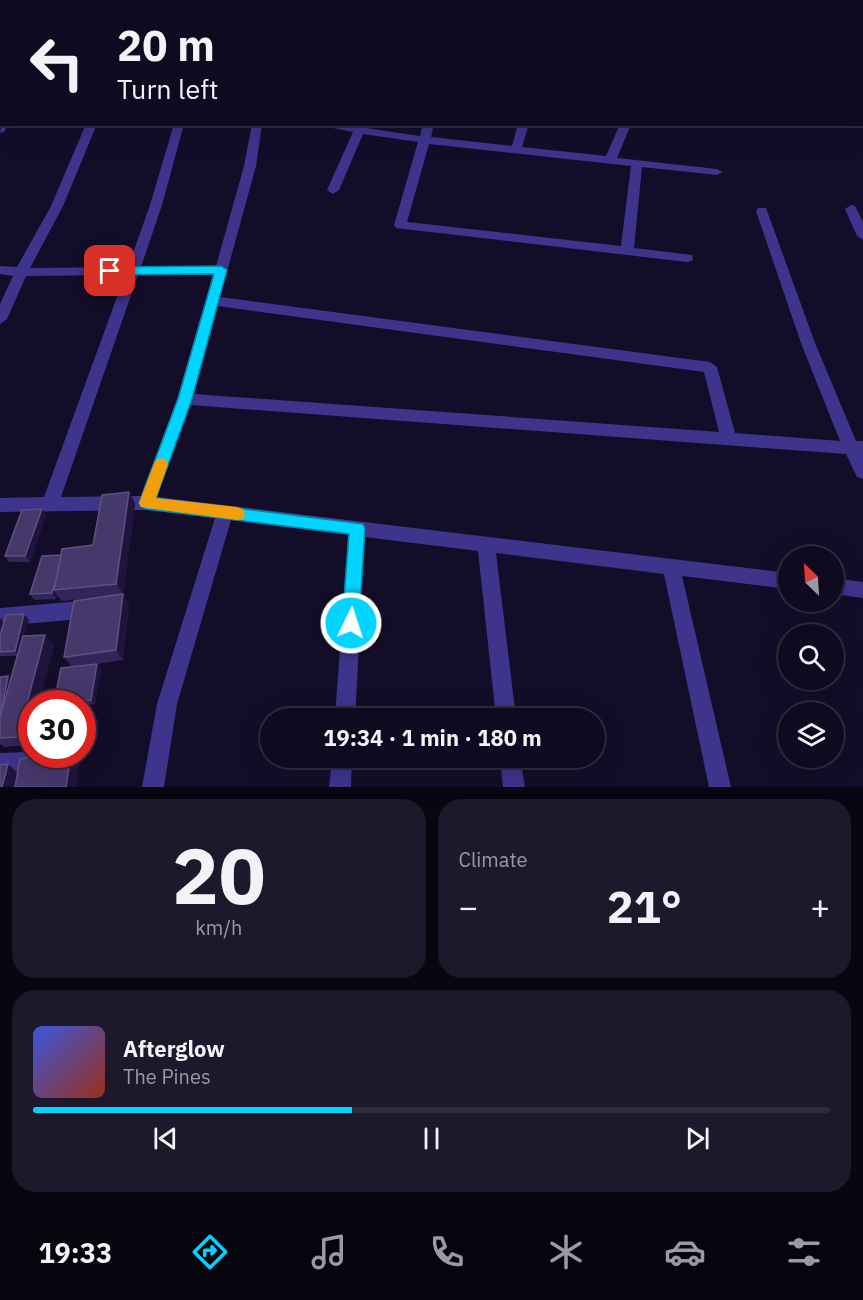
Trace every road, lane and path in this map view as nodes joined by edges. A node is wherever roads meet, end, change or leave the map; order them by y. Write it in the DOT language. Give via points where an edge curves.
graph roads {
  1 [pos="91,126"];
  2 [pos="178,126"];
  3 [pos="257,126"];
  4 [pos="428,126"];
  5 [pos="523,126"];
  6 [pos="625,126"];
  7 [pos="361,127"];
  8 [pos="425,140"];
  9 [pos="516,150"];
  10 [pos="610,160"];
  11 [pos="637,164"];
  12 [pos="717,172"];
  13 [pos="333,190"];
  14 [pos="851,209"];
  15 [pos="762,211"];
  16 [pos="863,236"];
  17 [pos="627,251"];
  18 [pos="687,258"];
  19 [pos="0,270"];
  20 [pos="221,270"];
  21 [pos="132,271"];
  22 [pos="21,272"];
  23 [pos="212,301"];
  24 [pos="0,319"];
  25 [pos="185,399"];
  26 [pos="729,439"];
  27 [pos="857,447"];
  28 [pos="863,472"];
  29 [pos="147,503"];
  30 [pos="50,504"];
  31 [pos="0,505"];
  32 [pos="225,513"];
  33 [pos="357,528"];
  34 [pos="486,544"];
  35 [pos="671,567"];
  36 [pos="778,580"];
  37 [pos="844,587"];
  38 [pos="863,590"];
  39 [pos="106,607"];
  40 [pos="0,617"];
  41 [pos="346,708"];
  42 [pos="505,708"];
  43 [pos="18,762"];
  44 [pos="0,763"];
  45 [pos="341,768"];
  46 [pos="511,768"];
  47 [pos="153,787"];
  48 [pos="340,787"];
  49 [pos="514,787"];
  50 [pos="720,787"];
  1 -- 22 [label="street" via="57,206"];
  2 -- 21 [label="street"];
  3 -- 20 [label="street"];
  4 -- 8 [label="street"];
  5 -- 9 [label="street"];
  6 -- 10 [label="street"];
  7 -- 8 [label="street"];
  7 -- 13 [label="street"];
  8 -- 9 [label="street"];
  8 -- 17 [label="street" via="400,225"];
  9 -- 10 [label="street"];
  10 -- 11 [label="street"];
  11 -- 12 [label="street"];
  11 -- 17 [label="street"];
  14 -- 16 [label="street"];
  15 -- 27 [label="street" via="795,306"];
  17 -- 18 [label="street"];
  19 -- 22 [label="street"];
  20 -- 21 [label="street"];
  20 -- 23 [label="street"];
  21 -- 22 [label="street"];
  21 -- 30 [label="street"];
  22 -- 24 [label="street"];
  23 -- 25 [label="street"];
  23 -- 26 [label="street" via="710,366"];
  25 -- 26 [label="street"];
  25 -- 29 [label="street"];
  26 -- 27 [label="street"];
  27 -- 28 [label="street"];
  29 -- 30 [label="street"];
  29 -- 32 [label="street"];
  30 -- 31 [label="street"];
  32 -- 33 [label="street"];
  32 -- 47 [label="street" via="167,704"];
  33 -- 34 [label="street"];
  33 -- 41 [label="street"];
  34 -- 35 [label="street"];
  34 -- 42 [label="street"];
  35 -- 36 [label="street"];
  35 -- 50 [label="street"];
  37 -- 38 [label="street"];
  39 -- 40 [label="street"];
  43 -- 44 [label="street"];
  45 -- 48 [label="street"];
  46 -- 49 [label="street"];
}
